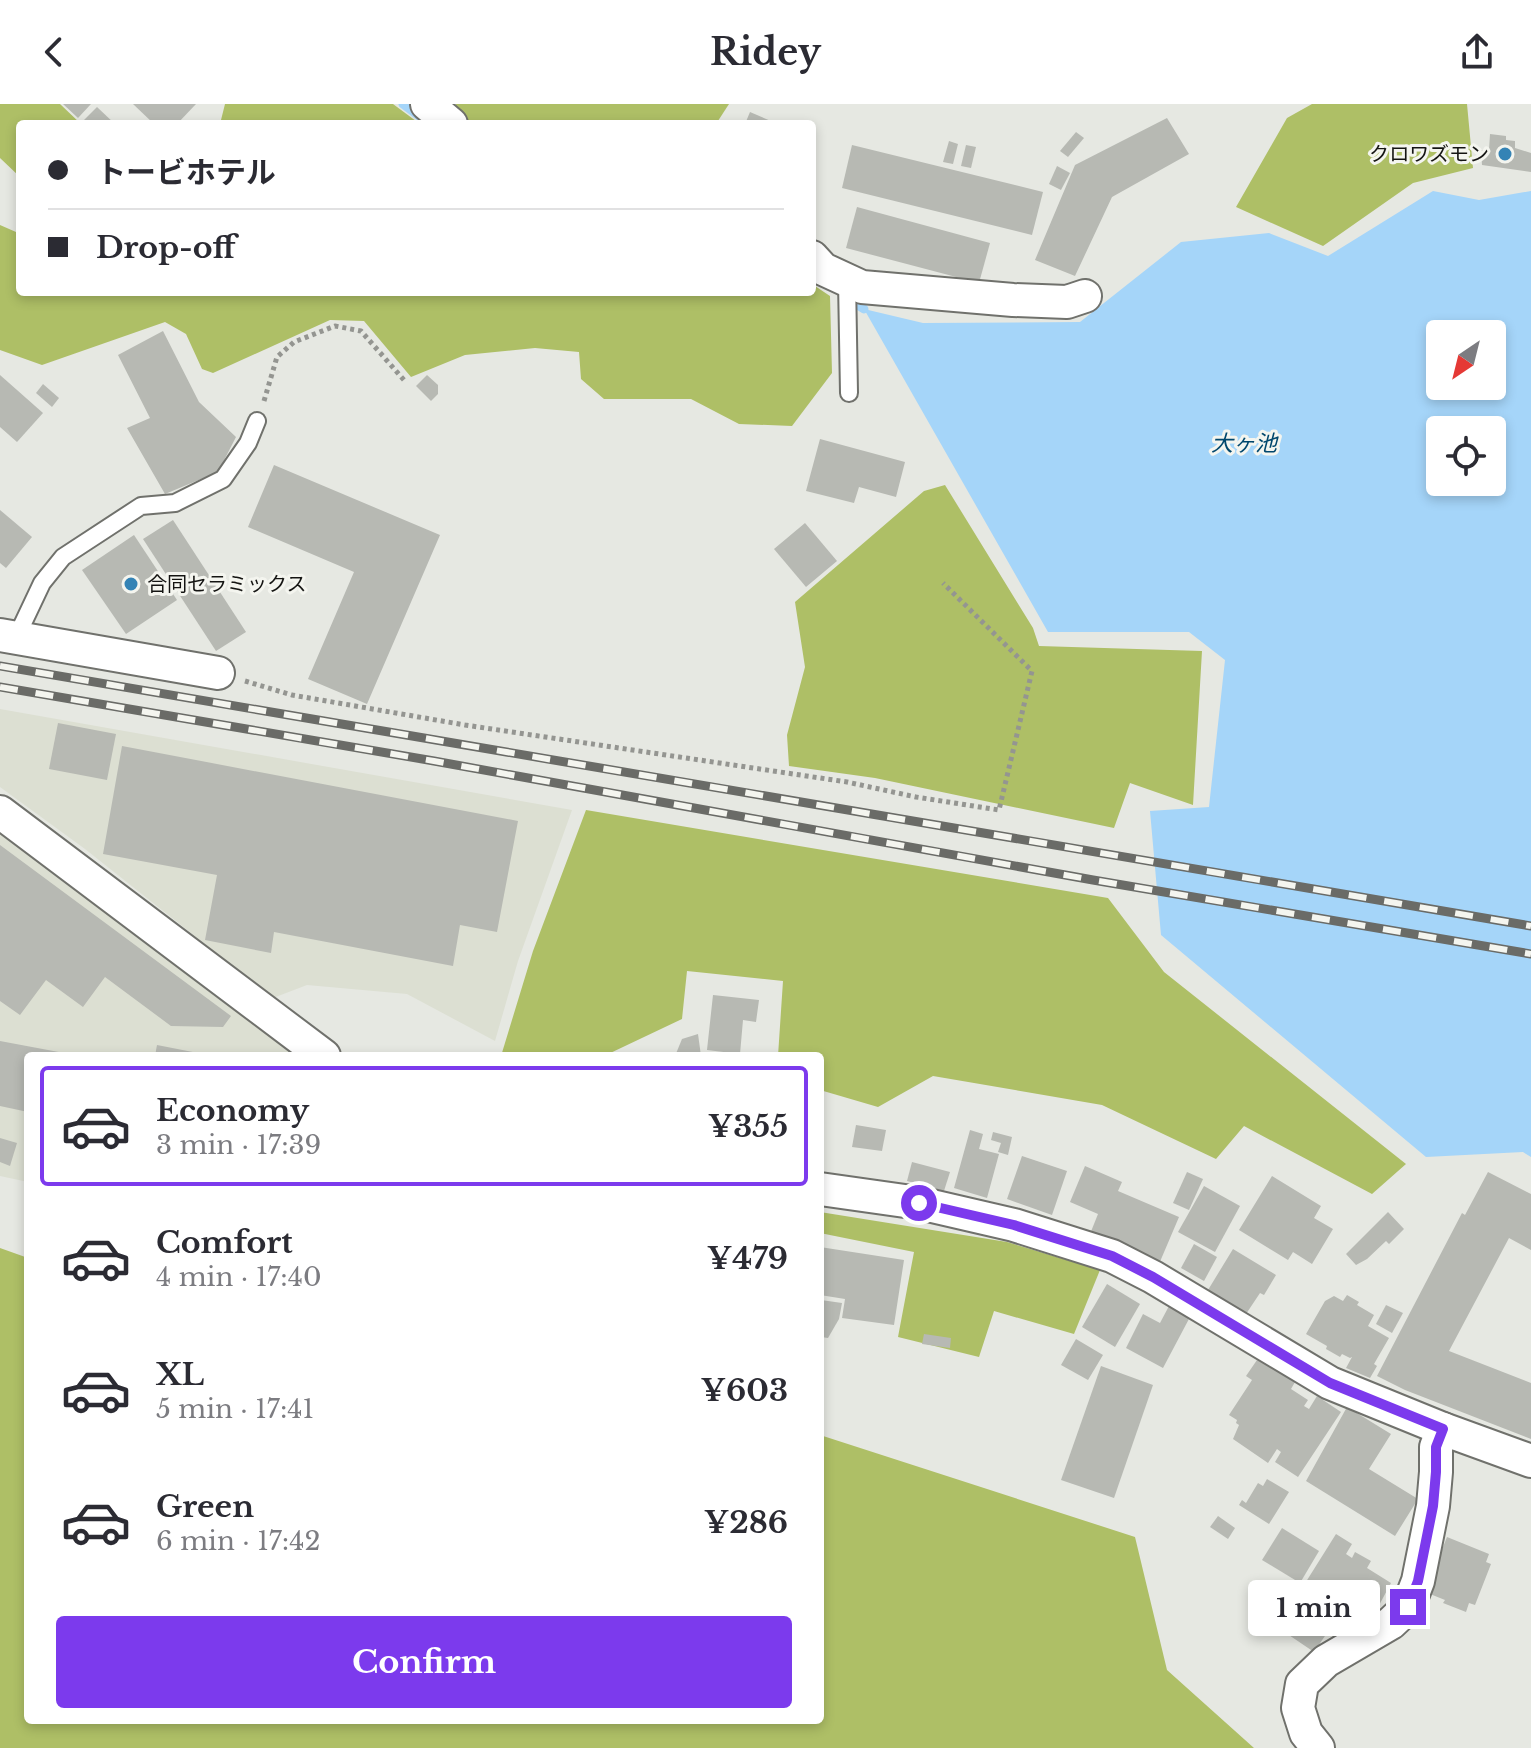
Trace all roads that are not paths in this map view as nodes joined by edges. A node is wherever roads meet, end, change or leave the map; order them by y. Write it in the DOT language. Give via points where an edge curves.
graph roads {
  1 [pos="427,104"];
  2 [pos="446,120"];
  3 [pos="816,261"];
  4 [pos="848,282"];
  5 [pos="1085,296"];
  6 [pos="849,393"];
  7 [pos="257,421"];
  8 [pos="8,637"];
  9 [pos="218,673"];
  10 [pos="0,812"];
  11 [pos="319,1052"];
  12 [pos="824,1190"];
  13 [pos="1443,1429"];
  14 [pos="1531,1461"];
  15 [pos="1318,1748"];
  1 -- 2 [label="street"];
  3 -- 4 [label="street"];
  4 -- 5 [label="street" via="1013,300 1067,302"];
  4 -- 6 [label="lane"];
  7 -- 8 [label="lane" via="223,479 175,503 141,506 63,557"];
  8 -- 9 [label="street"];
  10 -- 11 [label="street"];
  12 -- 13 [label="street" via="1000,1221 1112,1256 1330,1383"];
  13 -- 14 [label="street"];
  13 -- 15 [label="street" via="1436,1447 1430,1521 1408,1607 1391,1623 1326,1661 1302,1684 1298,1708 1306,1733"];
}
